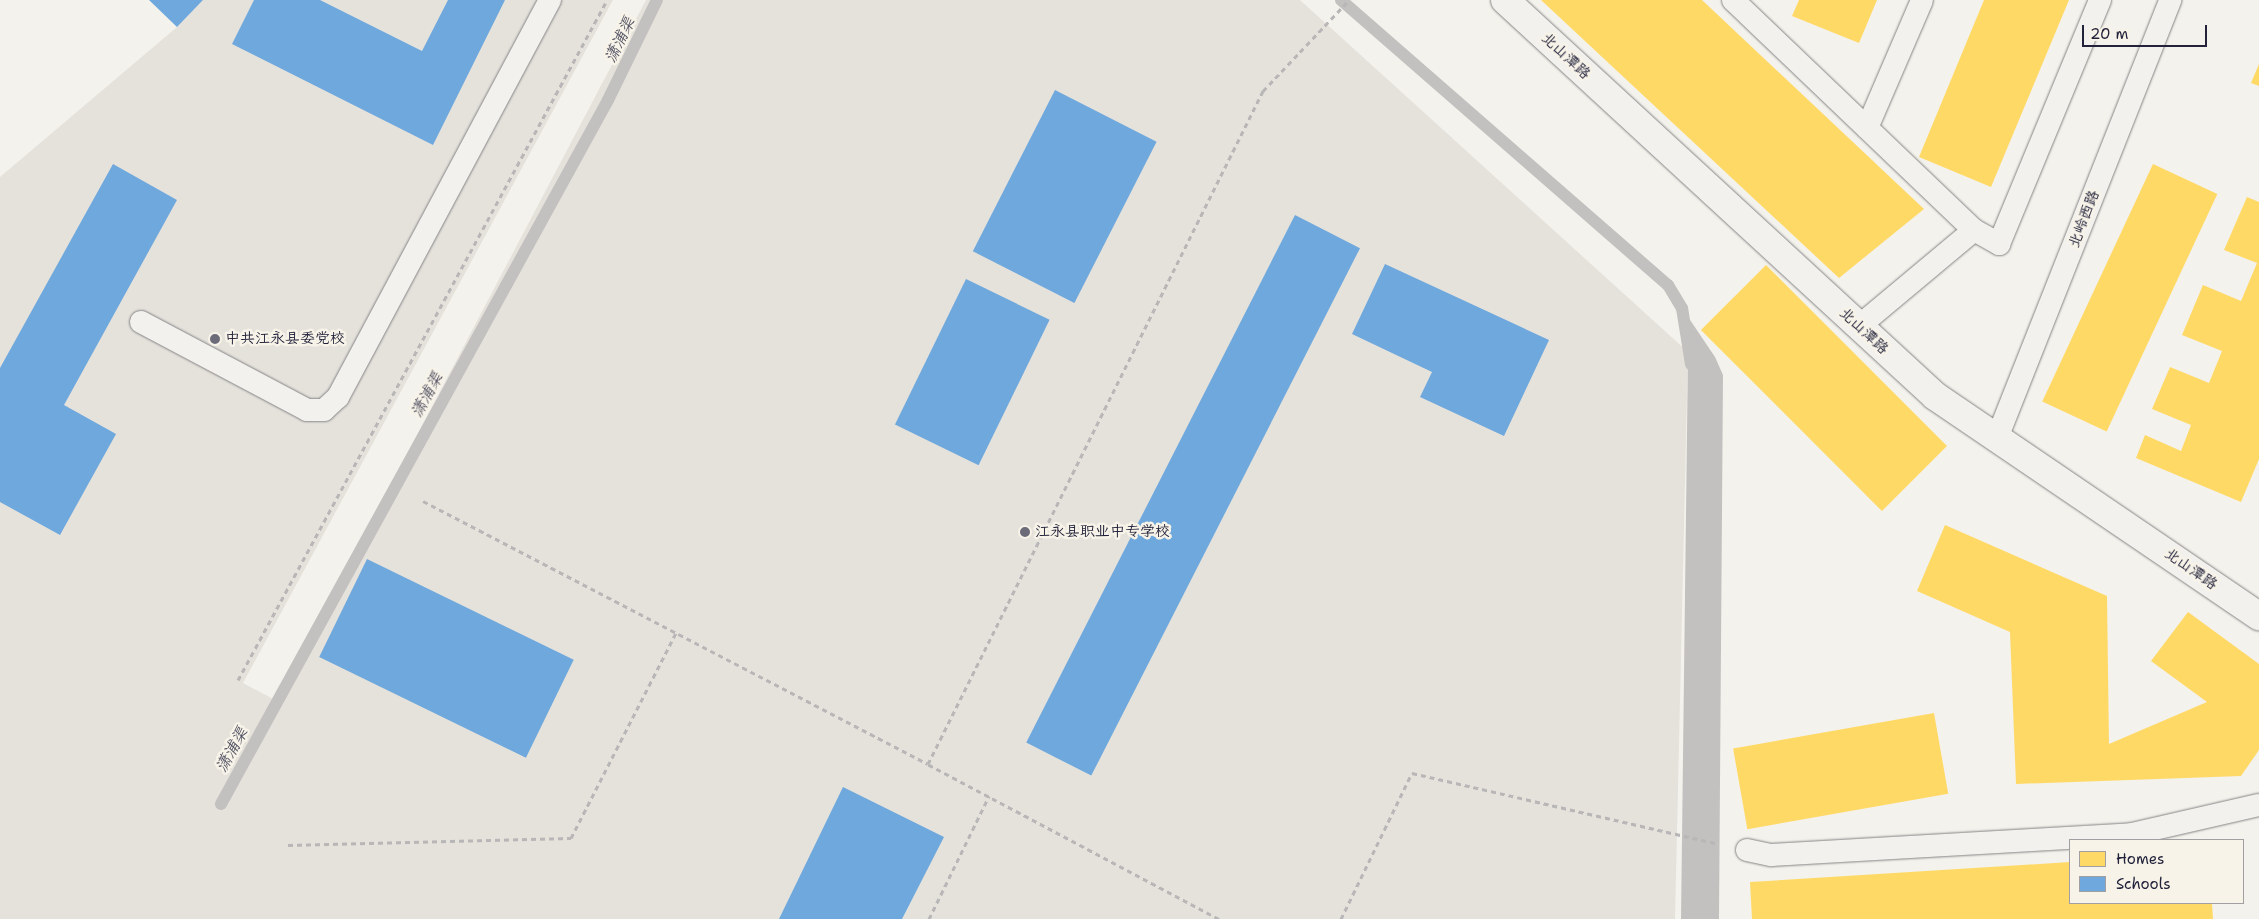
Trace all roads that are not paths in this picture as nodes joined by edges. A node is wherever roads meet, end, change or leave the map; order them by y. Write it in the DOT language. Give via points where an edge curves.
graph roads {
  1 [pos="550,0"];
  2 [pos="1505,0"];
  3 [pos="1922,0"];
  4 [pos="2100,0"];
  5 [pos="2170,0"];
  6 [pos="1743,4"];
  7 [pos="1867,128"];
  8 [pos="1974,230"];
  9 [pos="141,322"];
  10 [pos="1858,326"];
  11 [pos="1998,438"];
  12 [pos="2259,616"];
  13 [pos="2259,805"];
  14 [pos="1747,850"];
  1 -- 9 [label="lane" via="338,397 324,410 307,410"];
  2 -- 10 [label="main road, 北山潭路"];
  3 -- 7 [label="lane"];
  4 -- 8 [label="lane" via="1999,244"];
  5 -- 11 [label="lane, 北岭西路"];
  6 -- 7 [label="lane"];
  7 -- 8 [label="lane"];
  8 -- 10 [label="lane"];
  10 -- 11 [label="main road, 北山潭路" via="1935,396"];
  11 -- 12 [label="main road, 北山潭路"];
  13 -- 14 [label="lane" via="2132,834 1781,855"];
}
